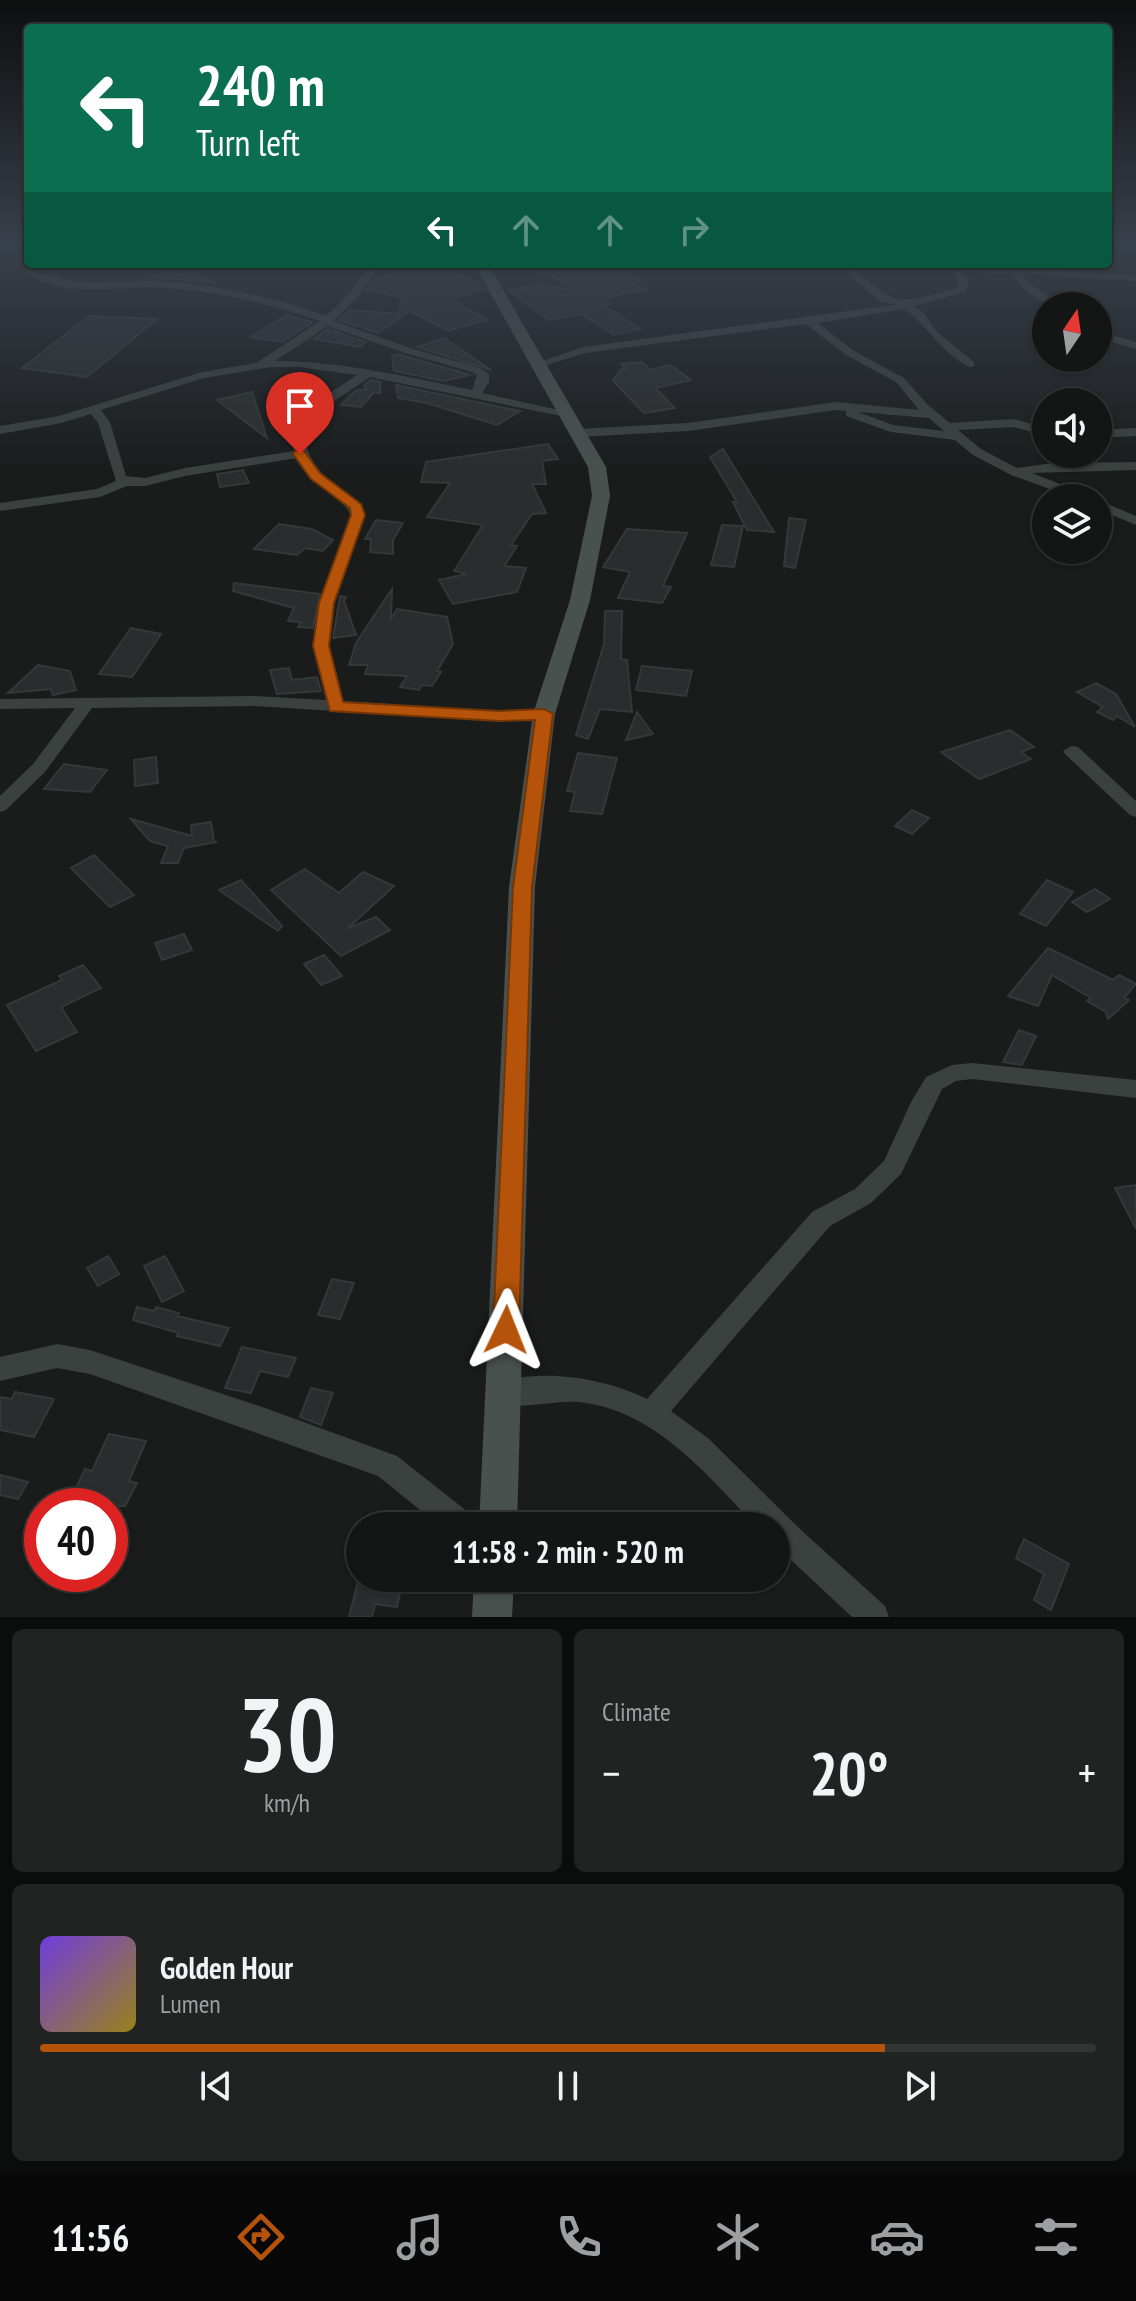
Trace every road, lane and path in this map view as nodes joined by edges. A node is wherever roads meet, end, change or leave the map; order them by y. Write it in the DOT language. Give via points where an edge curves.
graph roads {
  1 [pos="326,321"];
  2 [pos="327,321"];
  3 [pos="513,321"];
  4 [pos="813,321"];
  5 [pos="924,321"];
  6 [pos="810,322"];
  7 [pos="1112,338"];
  8 [pos="1136,346"];
  9 [pos="970,364"];
  10 [pos="537,365"];
  11 [pos="256,366"];
  12 [pos="368,373"];
  13 [pos="475,395"];
  14 [pos="828,407"];
  15 [pos="93,409"];
  16 [pos="932,415"];
  17 [pos="572,423"];
  18 [pos="1032,428"];
  19 [pos="0,430"];
  20 [pos="950,432"];
  21 [pos="1136,432"];
  22 [pos="1112,433"];
  23 [pos="300,454"];
  24 [pos="1136,466"];
  25 [pos="1016,472"];
  26 [pos="125,482"];
  27 [pos="1049,484"];
  28 [pos="0,507"];
  29 [pos="1112,510"];
  30 [pos="1136,521"];
  31 [pos="87,703"];
  32 [pos="0,704"];
  33 [pos="336,707"];
  34 [pos="544,714"];
  35 [pos="1072,751"];
  36 [pos="0,806"];
  37 [pos="1136,811"];
  38 [pos="1136,1089"];
  39 [pos="0,1369"];
  40 [pos="504,1393"];
  41 [pos="652,1413"];
  42 [pos="445,1512"];
  43 [pos="499,1512"];
  44 [pos="493,1592"];
  45 [pos="492,1617"];
  46 [pos="874,1617"];
  1 -- 11 [label="street"];
  2 -- 13 [label="street" via="476,370 483,374 483,382"];
  3 -- 10 [label="street"];
  4 -- 6 [label="street"];
  5 -- 9 [label="street"];
  6 -- 10 [label="street" via="583,350"];
  6 -- 16 [label="street" via="850,353 900,380"];
  7 -- 8 [label="street"];
  10 -- 17 [label="street"];
  11 -- 12 [label="street" via="299,364"];
  11 -- 15 [label="street" via="173,382"];
  12 -- 13 [label="street"];
  12 -- 23 [label="street" via="302,423 296,442"];
  13 -- 17 [label="street"];
  14 -- 16 [label="street"];
  14 -- 17 [label="street" via="688,427"];
  14 -- 20 [label="street" via="891,428"];
  15 -- 19 [label="street"];
  15 -- 26 [label="street" via="104,422"];
  16 -- 20 [label="street"];
  17 -- 34 [label="street" via="597,467 601,496 580,600"];
  18 -- 20 [label="street" via="1014,423"];
  20 -- 25 [label="street"];
  21 -- 22 [label="street"];
  23 -- 26 [label="street"];
  23 -- 33 [label="street" via="316,476 356,506 358,515 327,603 321,646"];
  24 -- 25 [label="street"];
  25 -- 27 [label="street"];
  26 -- 28 [label="street" via="100,493"];
  29 -- 30 [label="street"];
  31 -- 32 [label="street"];
  31 -- 33 [label="street" via="254,701"];
  31 -- 36 [label="street" via="39,768"];
  33 -- 34 [label="street"];
  34 -- 40 [label="street" via="522,887"];
  35 -- 37 [label="street"];
  38 -- 41 [label="street" via="972,1071 952,1073 934,1083 893,1167 863,1196 821,1219"];
  39 -- 42 [label="street" via="57,1356 79,1360 387,1466"];
  40 -- 41 [label="street" via="599,1393"];
  40 -- 43 [label="street"];
  41 -- 46 [label="street" via="698,1446 809,1560"];
  44 -- 45 [label="street"];
}
